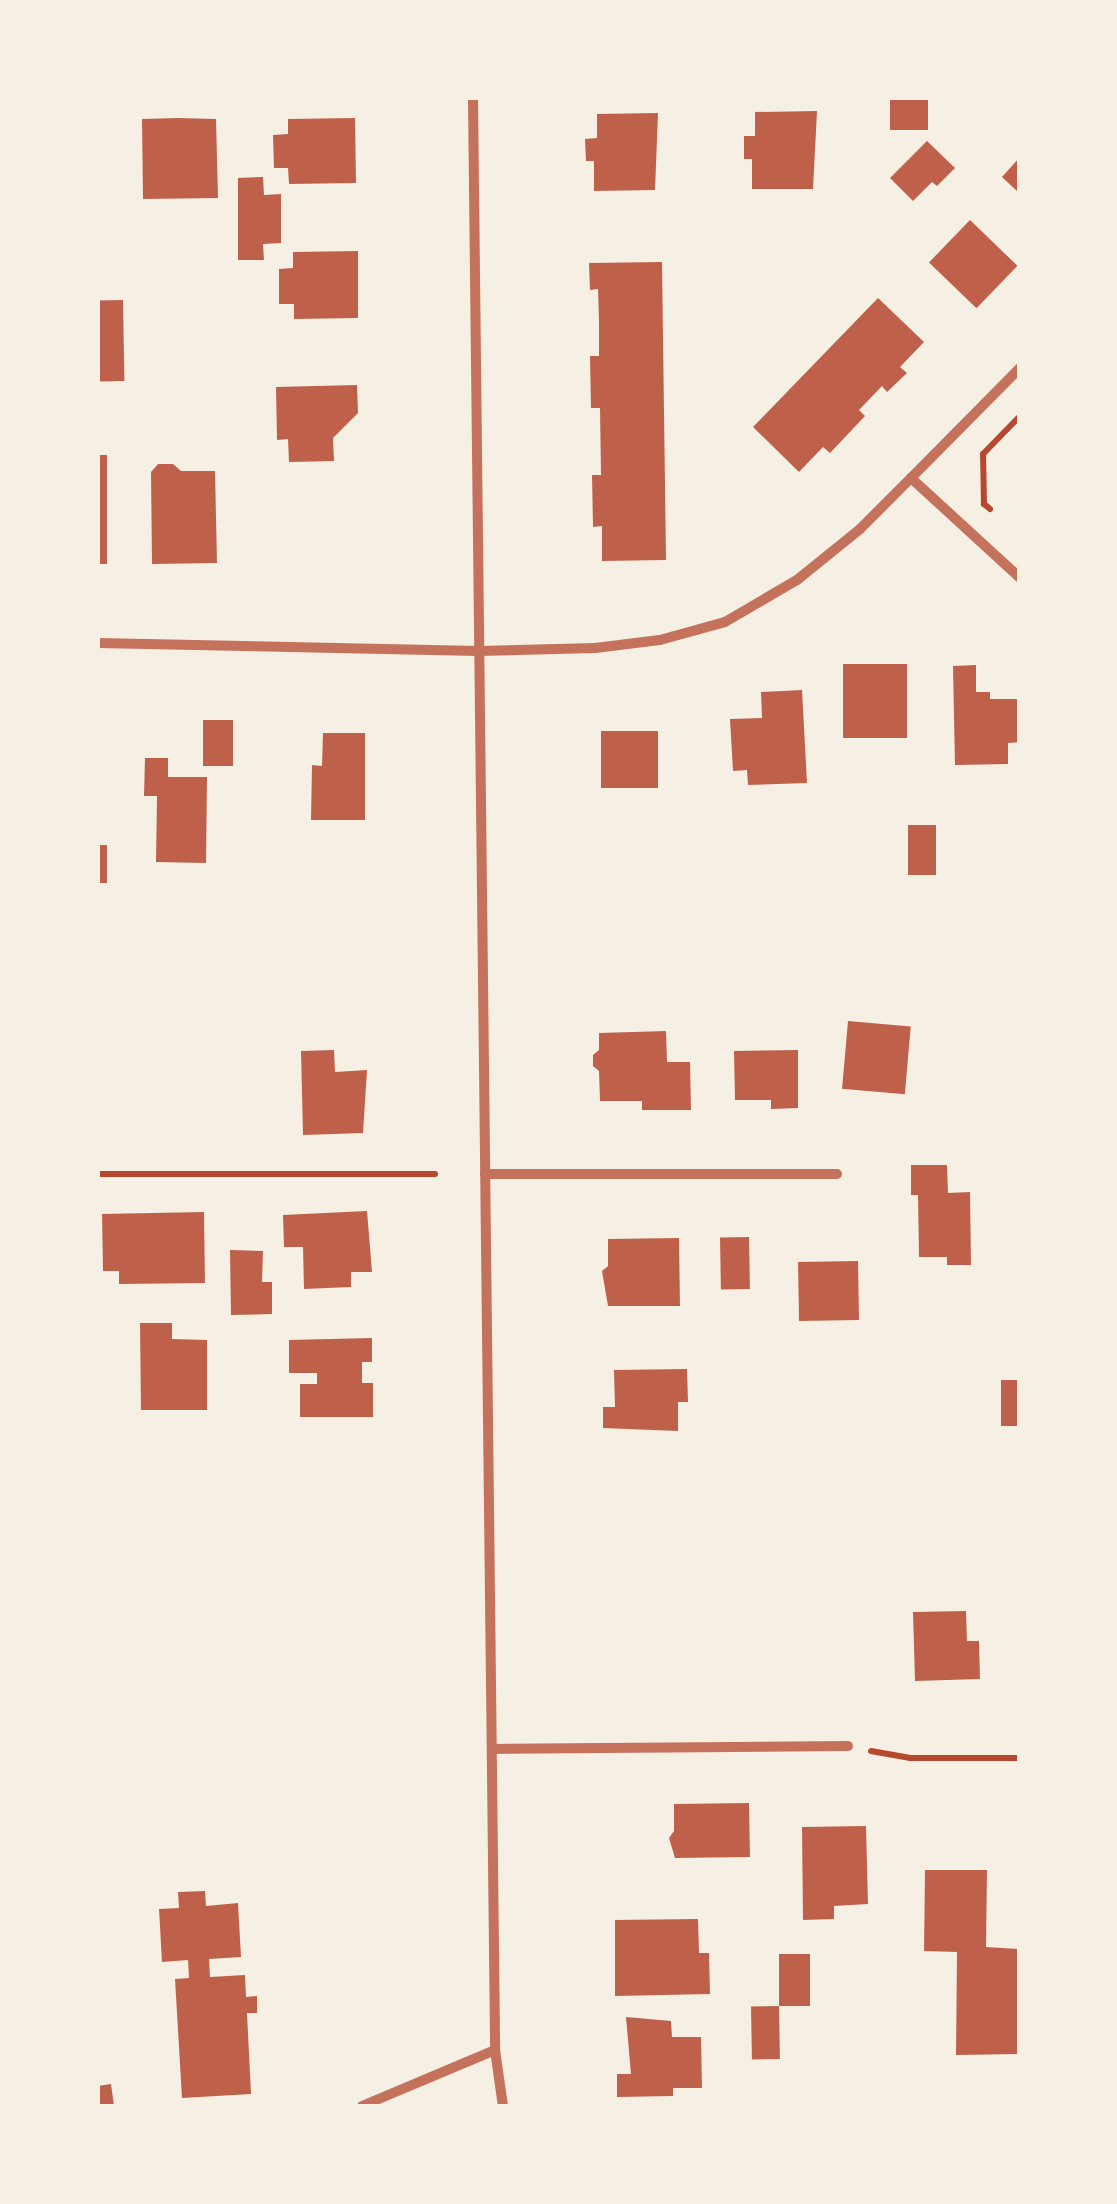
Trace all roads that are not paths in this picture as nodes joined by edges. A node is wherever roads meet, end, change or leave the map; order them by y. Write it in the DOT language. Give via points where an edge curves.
graph roads {
  1 [pos="473,98"];
  2 [pos="1020,368"];
  3 [pos="911,478"];
  4 [pos="1020,578"];
  5 [pos="98,644"];
  6 [pos="479,651"];
  7 [pos="486,1174"];
  8 [pos="838,1174"];
  9 [pos="848,1746"];
  10 [pos="494,1749"];
  11 [pos="495,2050"];
  12 [pos="362,2106"];
  13 [pos="503,2106"];
  1 -- 6 [label="street"];
  2 -- 3 [label="street"];
  3 -- 4 [label="street"];
  3 -- 6 [label="street" via="797,580 725,622 595,648"];
  5 -- 6 [label="street"];
  6 -- 7 [label="street"];
  7 -- 8 [label="street"];
  7 -- 10 [label="street"];
  9 -- 10 [label="street"];
  10 -- 11 [label="street"];
  11 -- 12 [label="street"];
  11 -- 13 [label="street"];
}
